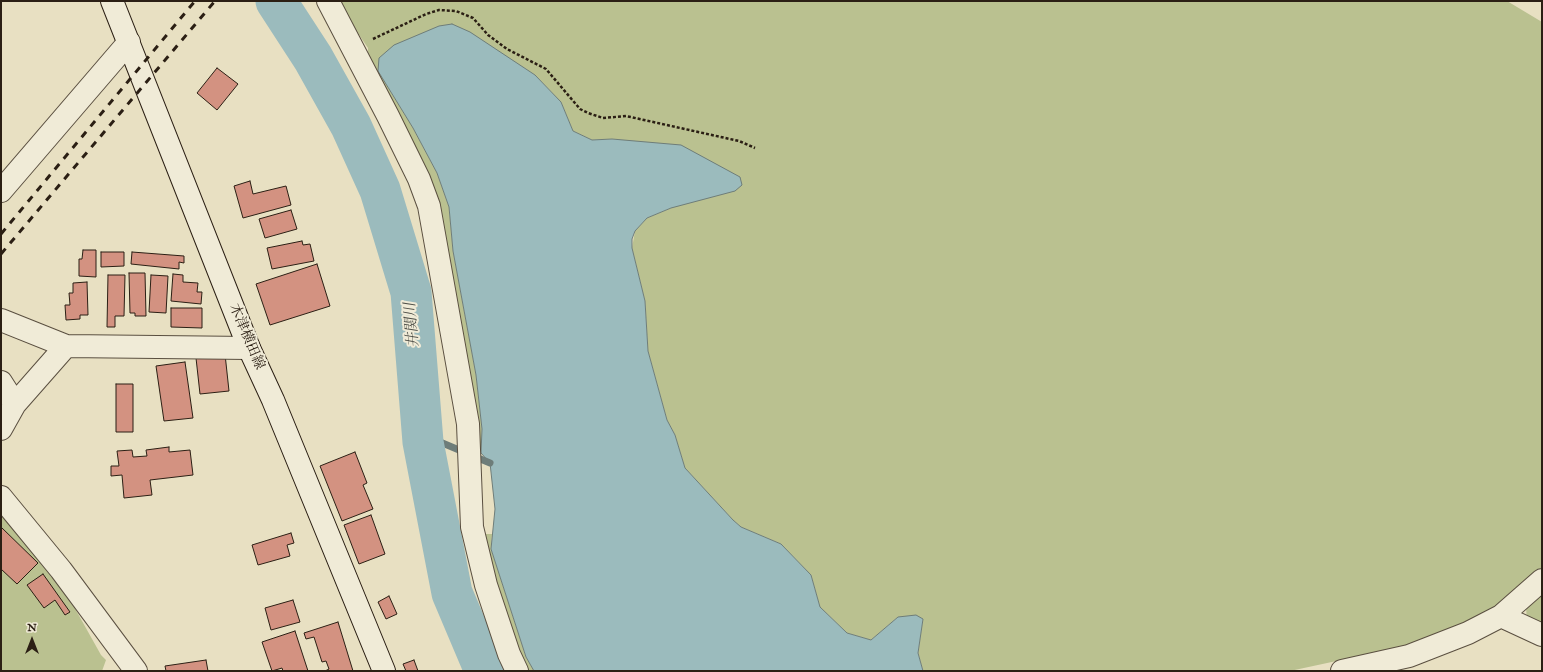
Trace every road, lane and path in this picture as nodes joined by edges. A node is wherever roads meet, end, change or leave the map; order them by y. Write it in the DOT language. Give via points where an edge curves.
graph roads {
  1 [pos="112,1"];
  2 [pos="328,1"];
  3 [pos="129,42"];
  4 [pos="350,42"];
  5 [pos="755,148"];
  6 [pos="1,191"];
  7 [pos="1,320"];
  8 [pos="66,346"];
  9 [pos="249,348"];
  10 [pos="1,382"];
  11 [pos="15,404"];
  12 [pos="1,429"];
  13 [pos="1,497"];
  14 [pos="1542,580"];
  15 [pos="1501,616"];
  16 [pos="1542,635"];
  17 [pos="136,671"];
  18 [pos="384,671"];
  19 [pos="517,671"];
  20 [pos="1342,671"];
  1 -- 3 [label="street, 木津横田線"];
  2 -- 4 [label="street"];
  3 -- 6 [label="street"];
  3 -- 9 [label="street, 木津横田線"];
  4 -- 5 [label="path" via="376,39 439,10 456,12 473,18 488,35 507,49 546,69 580,109 588,113 604,118 626,116 739,141"];
  4 -- 19 [label="street" via="430,206 468,424 472,527 486,585"];
  7 -- 8 [label="street"];
  8 -- 9 [label="street"];
  8 -- 11 [label="street"];
  9 -- 18 [label="street, 木津横田線" via="274,400"];
  10 -- 11 [label="street"];
  11 -- 12 [label="street"];
  13 -- 17 [label="street" via="61,570"];
  14 -- 15 [label="street"];
  15 -- 16 [label="street"];
  15 -- 20 [label="street" via="1434,648 1383,663"];
}
